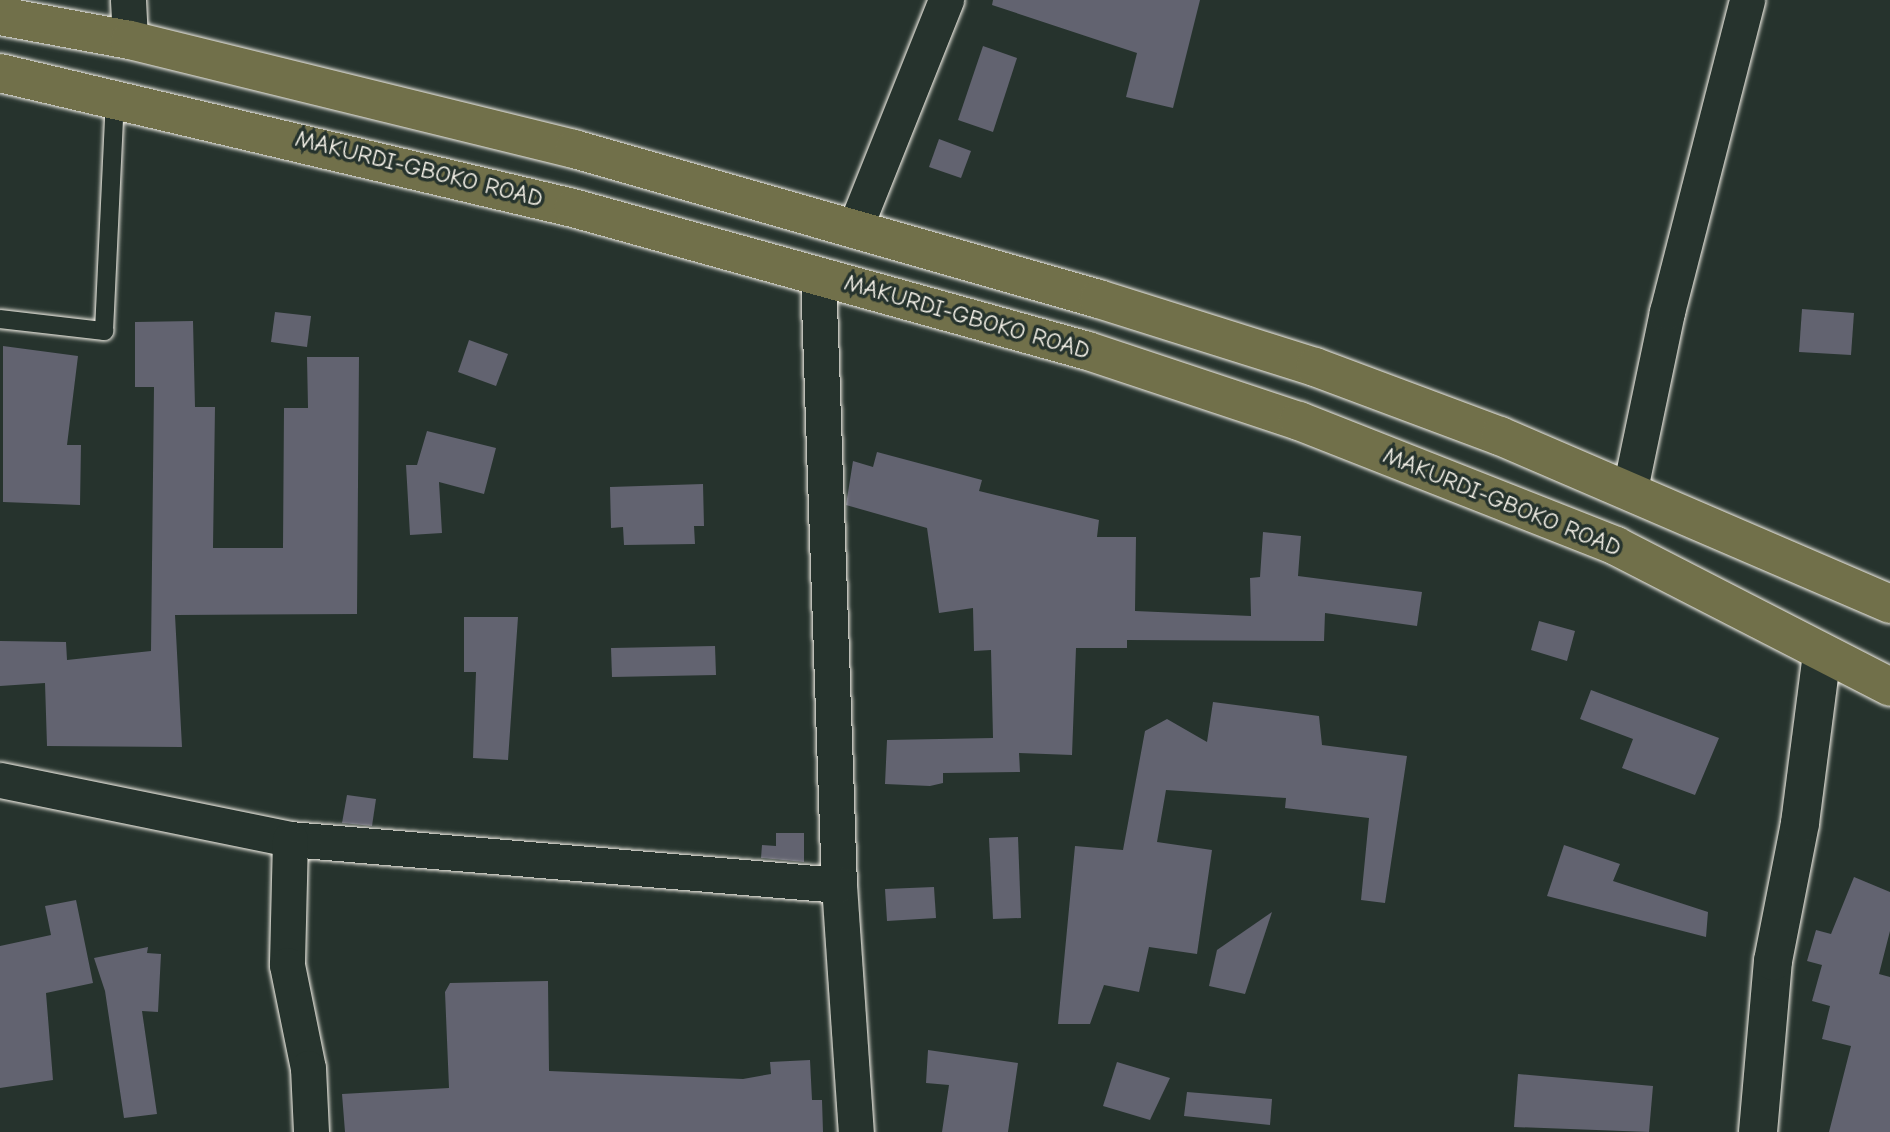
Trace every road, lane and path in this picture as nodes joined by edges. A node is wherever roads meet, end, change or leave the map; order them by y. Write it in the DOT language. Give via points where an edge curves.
graph roads {
  1 [pos="128,0"];
  2 [pos="946,0"];
  3 [pos="1747,0"];
  4 [pos="0,16"];
  5 [pos="130,40"];
  6 [pos="0,73"];
  7 [pos="115,97"];
  8 [pos="854,230"];
  9 [pos="818,275"];
  10 [pos="0,319"];
  11 [pos="1630,489"];
  12 [pos="1890,604"];
  13 [pos="1822,653"];
  14 [pos="1890,687"];
  15 [pos="0,780"];
  16 [pos="290,839"];
  17 [pos="839,885"];
  18 [pos="311,1132"];
  19 [pos="856,1132"];
  20 [pos="1758,1132"];
  1 -- 5 [label="street"];
  2 -- 8 [label="street"];
  3 -- 11 [label="street" via="1667,312"];
  4 -- 5 [label="main road"];
  5 -- 8 [label="main road" via="574,149"];
  6 -- 7 [label="main road, MAKURDI-GBOKO ROAD"];
  7 -- 9 [label="main road, MAKURDI-GBOKO ROAD" via="414,167"];
  7 -- 10 [label="lane" via="104,331"];
  8 -- 11 [label="main road" via="1315,367"];
  9 -- 13 [label="main road, MAKURDI-GBOKO ROAD" via="1088,351 1299,421 1616,546"];
  9 -- 17 [label="street"];
  11 -- 12 [label="main road"];
  13 -- 14 [label="main road, MAKURDI-GBOKO ROAD"];
  13 -- 20 [label="street" via="1800,823 1773,961"];
  15 -- 16 [label="street"];
  16 -- 17 [label="street"];
  16 -- 18 [label="street" via="287,965 308,1068"];
  17 -- 19 [label="street"];
}
